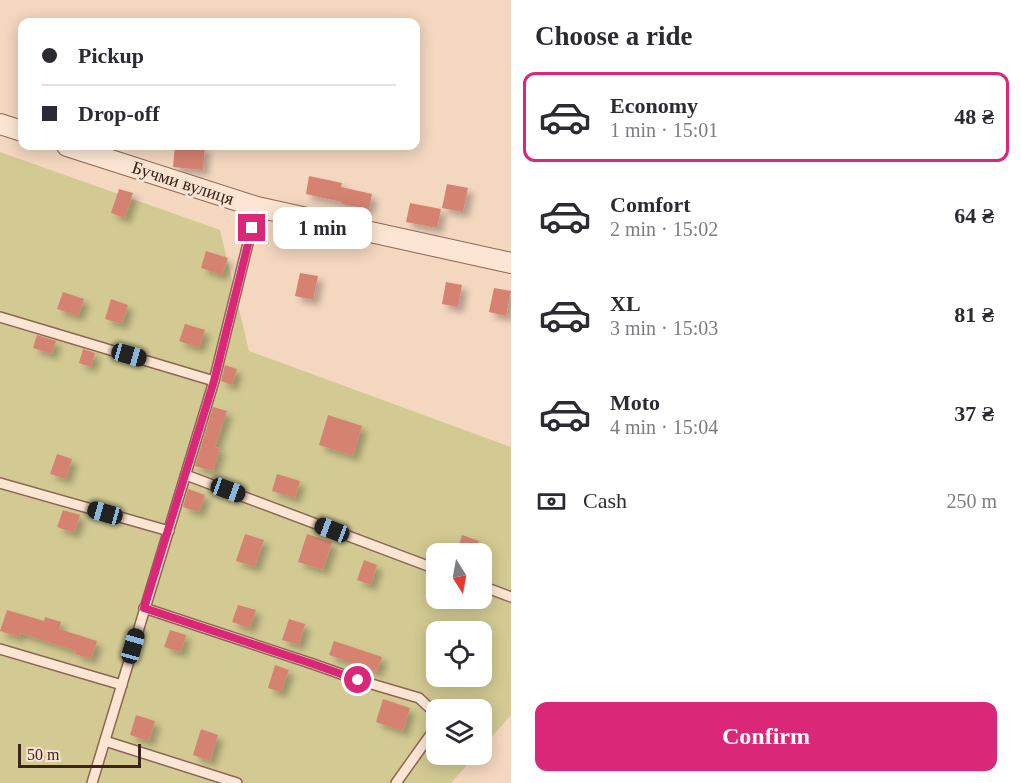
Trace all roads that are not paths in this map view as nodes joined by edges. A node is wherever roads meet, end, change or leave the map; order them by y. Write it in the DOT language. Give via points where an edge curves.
graph roads {
  1 [pos="0,124"];
  2 [pos="18,130"];
  3 [pos="79,150"];
  4 [pos="257,207"];
  5 [pos="511,263"];
  6 [pos="0,317"];
  7 [pos="214,381"];
  8 [pos="186,475"];
  9 [pos="0,483"];
  10 [pos="169,531"];
  11 [pos="426,565"];
  12 [pos="492,590"];
  13 [pos="511,597"];
  14 [pos="144,608"];
  15 [pos="0,649"];
  16 [pos="122,685"];
  17 [pos="426,705"];
  18 [pos="105,741"];
  19 [pos="426,741"];
  20 [pos="92,783"];
  21 [pos="237,783"];
  22 [pos="396,783"];
  1 -- 2 [label="street"];
  3 -- 4 [label="street, Бучми вулиця"];
  4 -- 5 [label="street, Бучми вулиця"];
  4 -- 7 [label="lane"];
  6 -- 7 [label="lane"];
  7 -- 8 [label="lane"];
  8 -- 10 [label="lane"];
  8 -- 11 [label="lane"];
  9 -- 10 [label="lane"];
  10 -- 14 [label="lane"];
  12 -- 13 [label="lane"];
  14 -- 16 [label="lane"];
  14 -- 17 [label="lane" via="419,698"];
  15 -- 16 [label="lane"];
  16 -- 18 [label="lane"];
  18 -- 20 [label="lane"];
  18 -- 21 [label="lane"];
  19 -- 22 [label="lane"];
}
